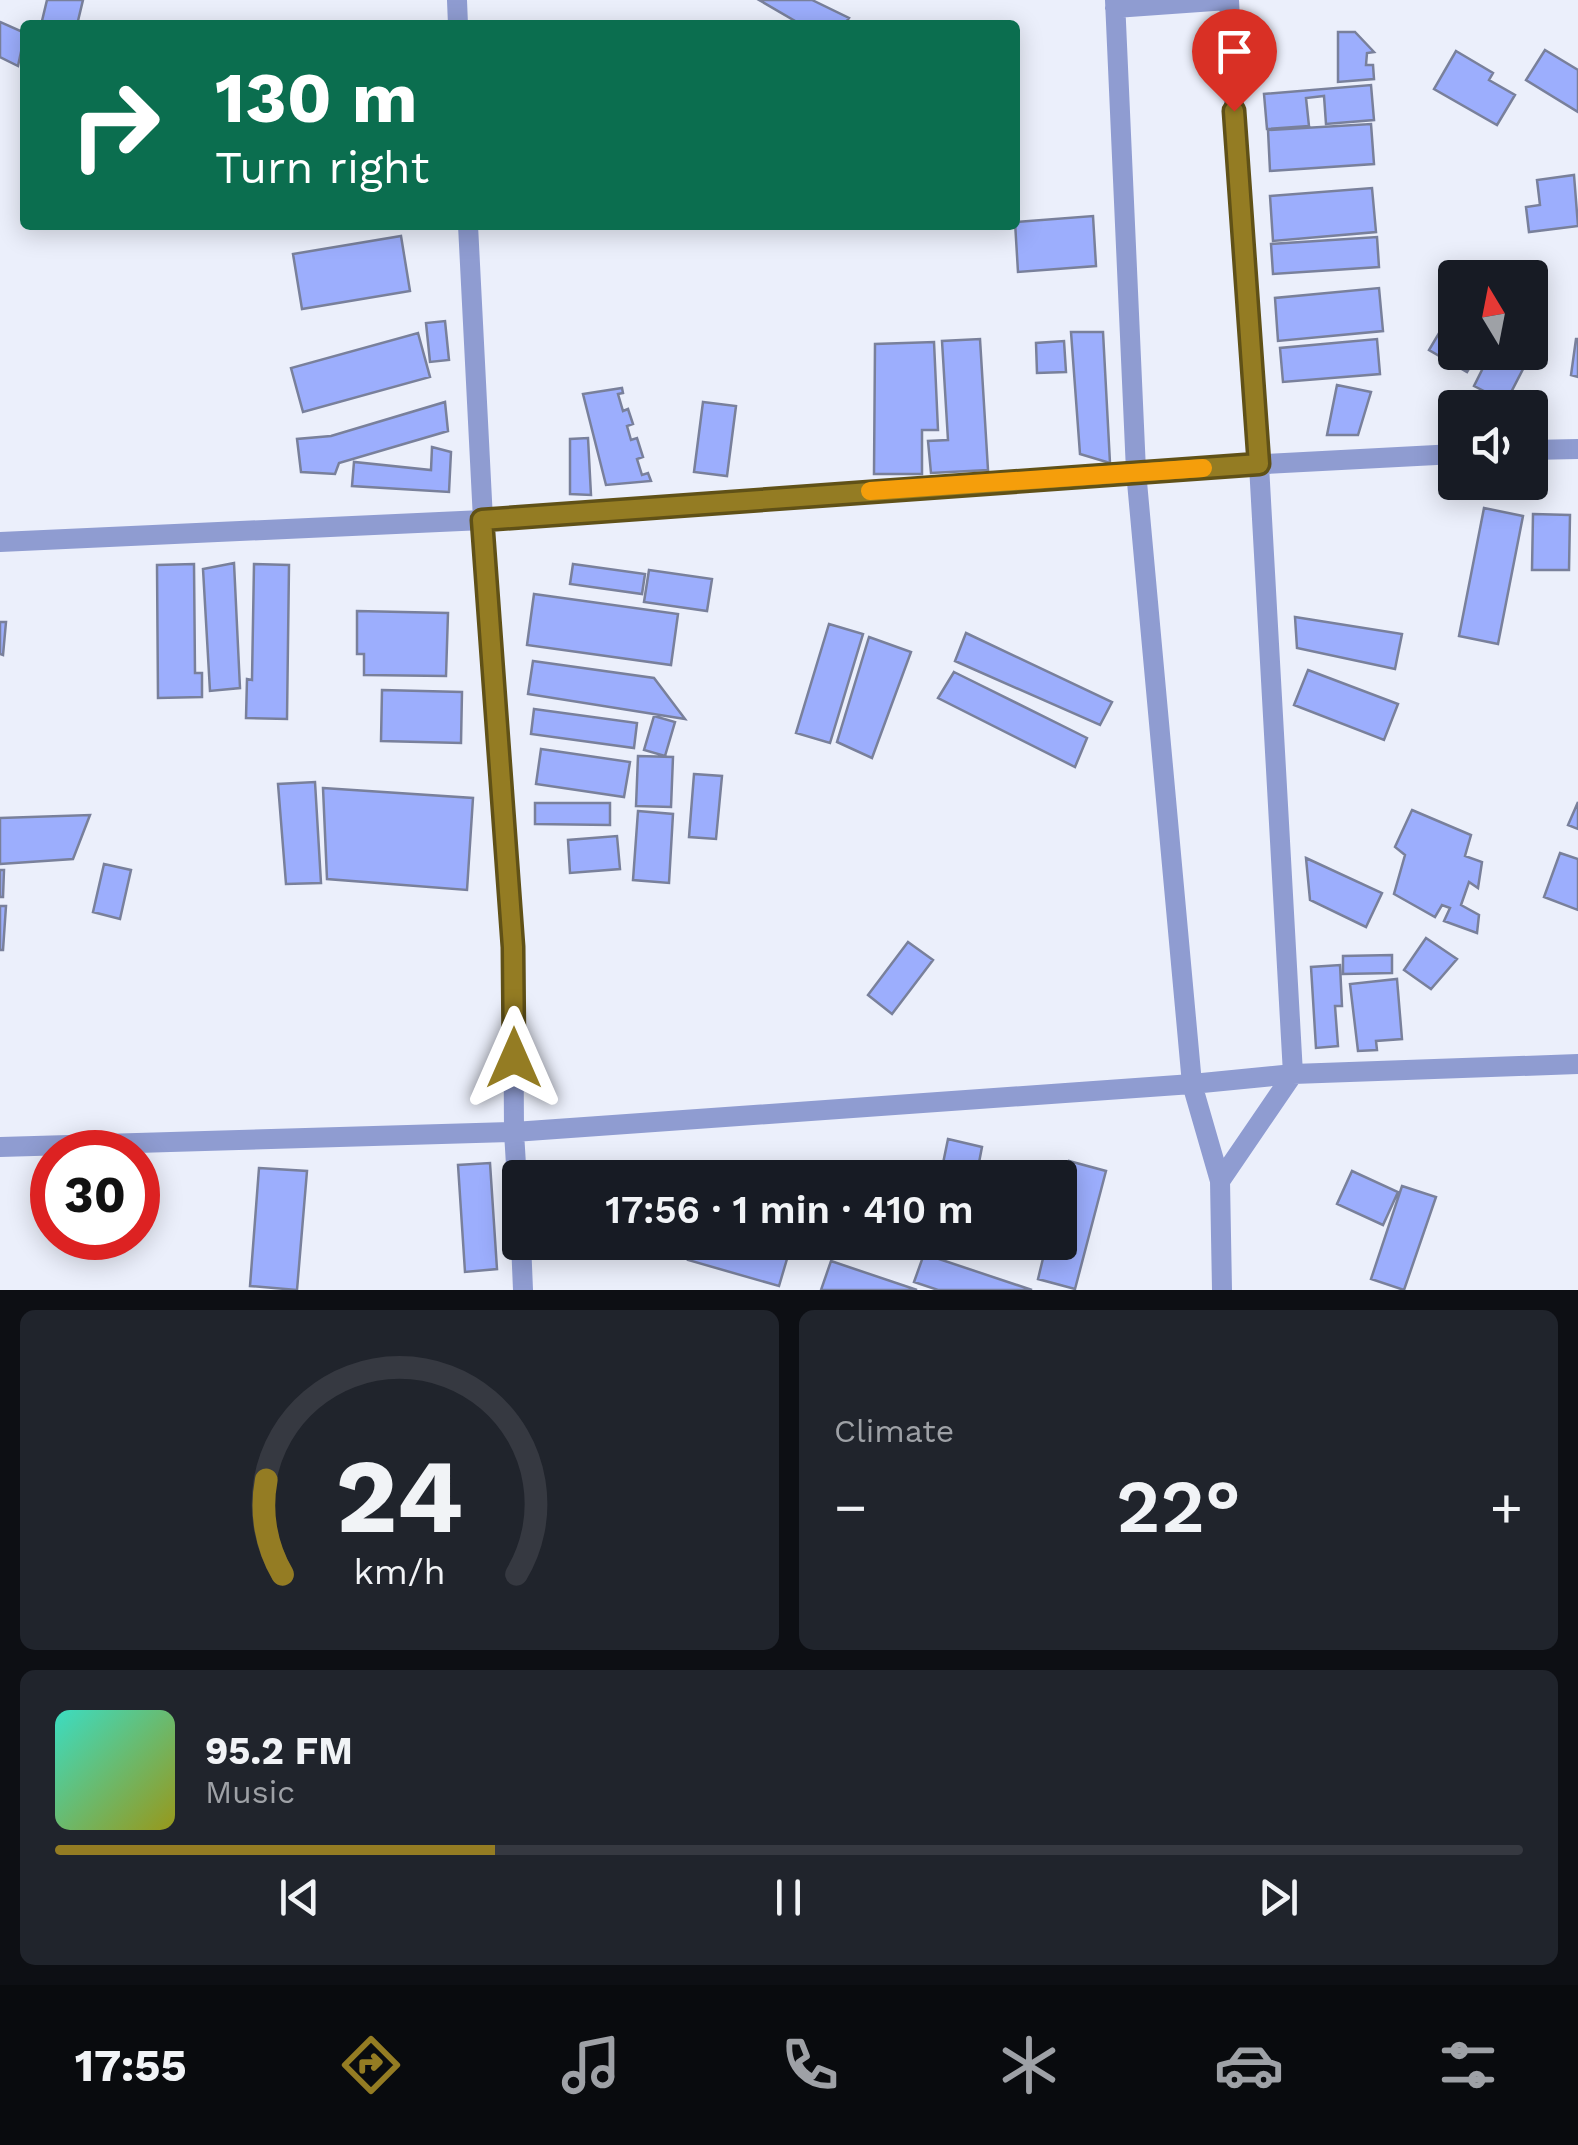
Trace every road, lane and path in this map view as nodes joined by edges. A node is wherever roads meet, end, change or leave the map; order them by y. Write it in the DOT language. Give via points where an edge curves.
graph roads {
  1 [pos="1228,0"];
  2 [pos="1115,4"];
  3 [pos="468,230"];
  4 [pos="1578,449"];
  5 [pos="1548,450"];
  6 [pos="1438,455"];
  7 [pos="1259,464"];
  8 [pos="1136,471"];
  9 [pos="482,520"];
  10 [pos="0,542"];
  11 [pos="1578,1064"];
  12 [pos="1292,1074"];
  13 [pos="1192,1084"];
  14 [pos="514,1132"];
  15 [pos="0,1146"];
  16 [pos="516,1160"];
  17 [pos="1220,1182"];
  18 [pos="522,1260"];
  19 [pos="523,1290"];
  20 [pos="1222,1290"];
  1 -- 2 [label="street"];
  1 -- 7 [label="street"];
  2 -- 8 [label="street"];
  3 -- 9 [label="street"];
  4 -- 5 [label="street"];
  6 -- 7 [label="street"];
  7 -- 8 [label="street"];
  7 -- 12 [label="street"];
  8 -- 9 [label="street"];
  8 -- 13 [label="street"];
  9 -- 10 [label="street"];
  9 -- 14 [label="street" via="513,947"];
  11 -- 12 [label="street"];
  12 -- 13 [label="street"];
  12 -- 17 [label="street"];
  13 -- 14 [label="street"];
  13 -- 17 [label="street"];
  14 -- 15 [label="street"];
  14 -- 16 [label="street"];
  17 -- 20 [label="street"];
  18 -- 19 [label="street"];
}
